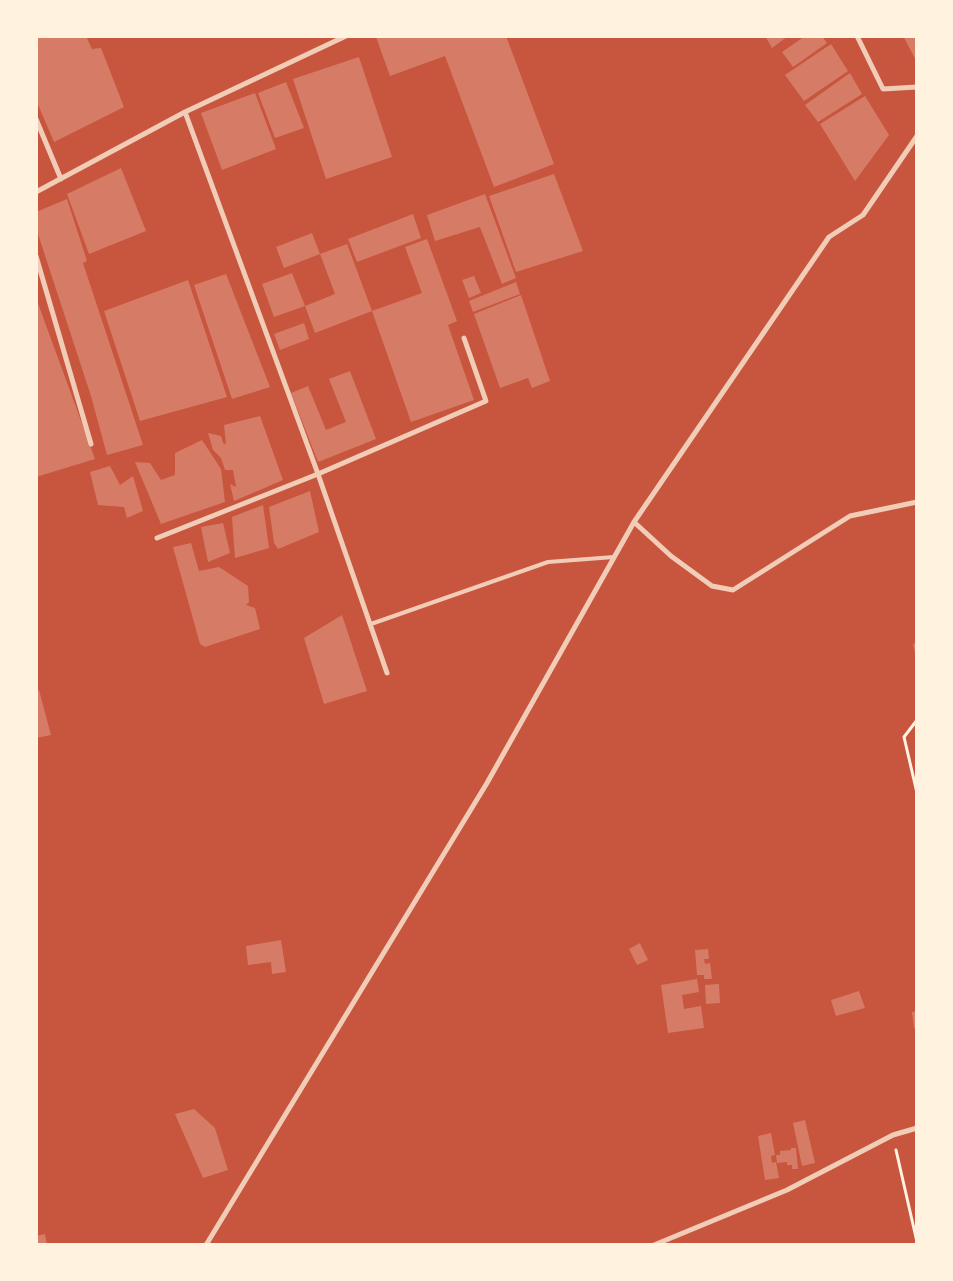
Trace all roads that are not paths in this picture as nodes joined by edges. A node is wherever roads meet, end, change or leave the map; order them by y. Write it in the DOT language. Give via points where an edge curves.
graph roads {
  1 [pos="346,36"];
  2 [pos="857,36"];
  3 [pos="917,87"];
  4 [pos="185,112"];
  5 [pos="36,119"];
  6 [pos="917,136"];
  7 [pos="61,178"];
  8 [pos="36,192"];
  9 [pos="36,256"];
  10 [pos="464,338"];
  11 [pos="91,444"];
  12 [pos="318,474"];
  13 [pos="917,502"];
  14 [pos="634,522"];
  15 [pos="156,538"];
  16 [pos="614,557"];
  17 [pos="370,624"];
  18 [pos="387,674"];
  19 [pos="917,1128"];
  20 [pos="206,1245"];
  21 [pos="654,1245"];
  1 -- 4 [label="street"];
  2 -- 3 [label="street" via="883,89"];
  4 -- 7 [label="street"];
  4 -- 12 [label="street"];
  5 -- 7 [label="street"];
  6 -- 14 [label="street" via="862,215 829,237"];
  7 -- 8 [label="street"];
  9 -- 11 [label="street"];
  10 -- 12 [label="street" via="486,401"];
  12 -- 15 [label="street"];
  12 -- 17 [label="street"];
  13 -- 14 [label="street" via="850,516 734,590 712,586 671,556"];
  14 -- 16 [label="street"];
  16 -- 17 [label="lane" via="548,562"];
  16 -- 20 [label="street" via="487,782"];
  17 -- 18 [label="street"];
  19 -- 21 [label="street" via="892,1135 787,1190"];
}
